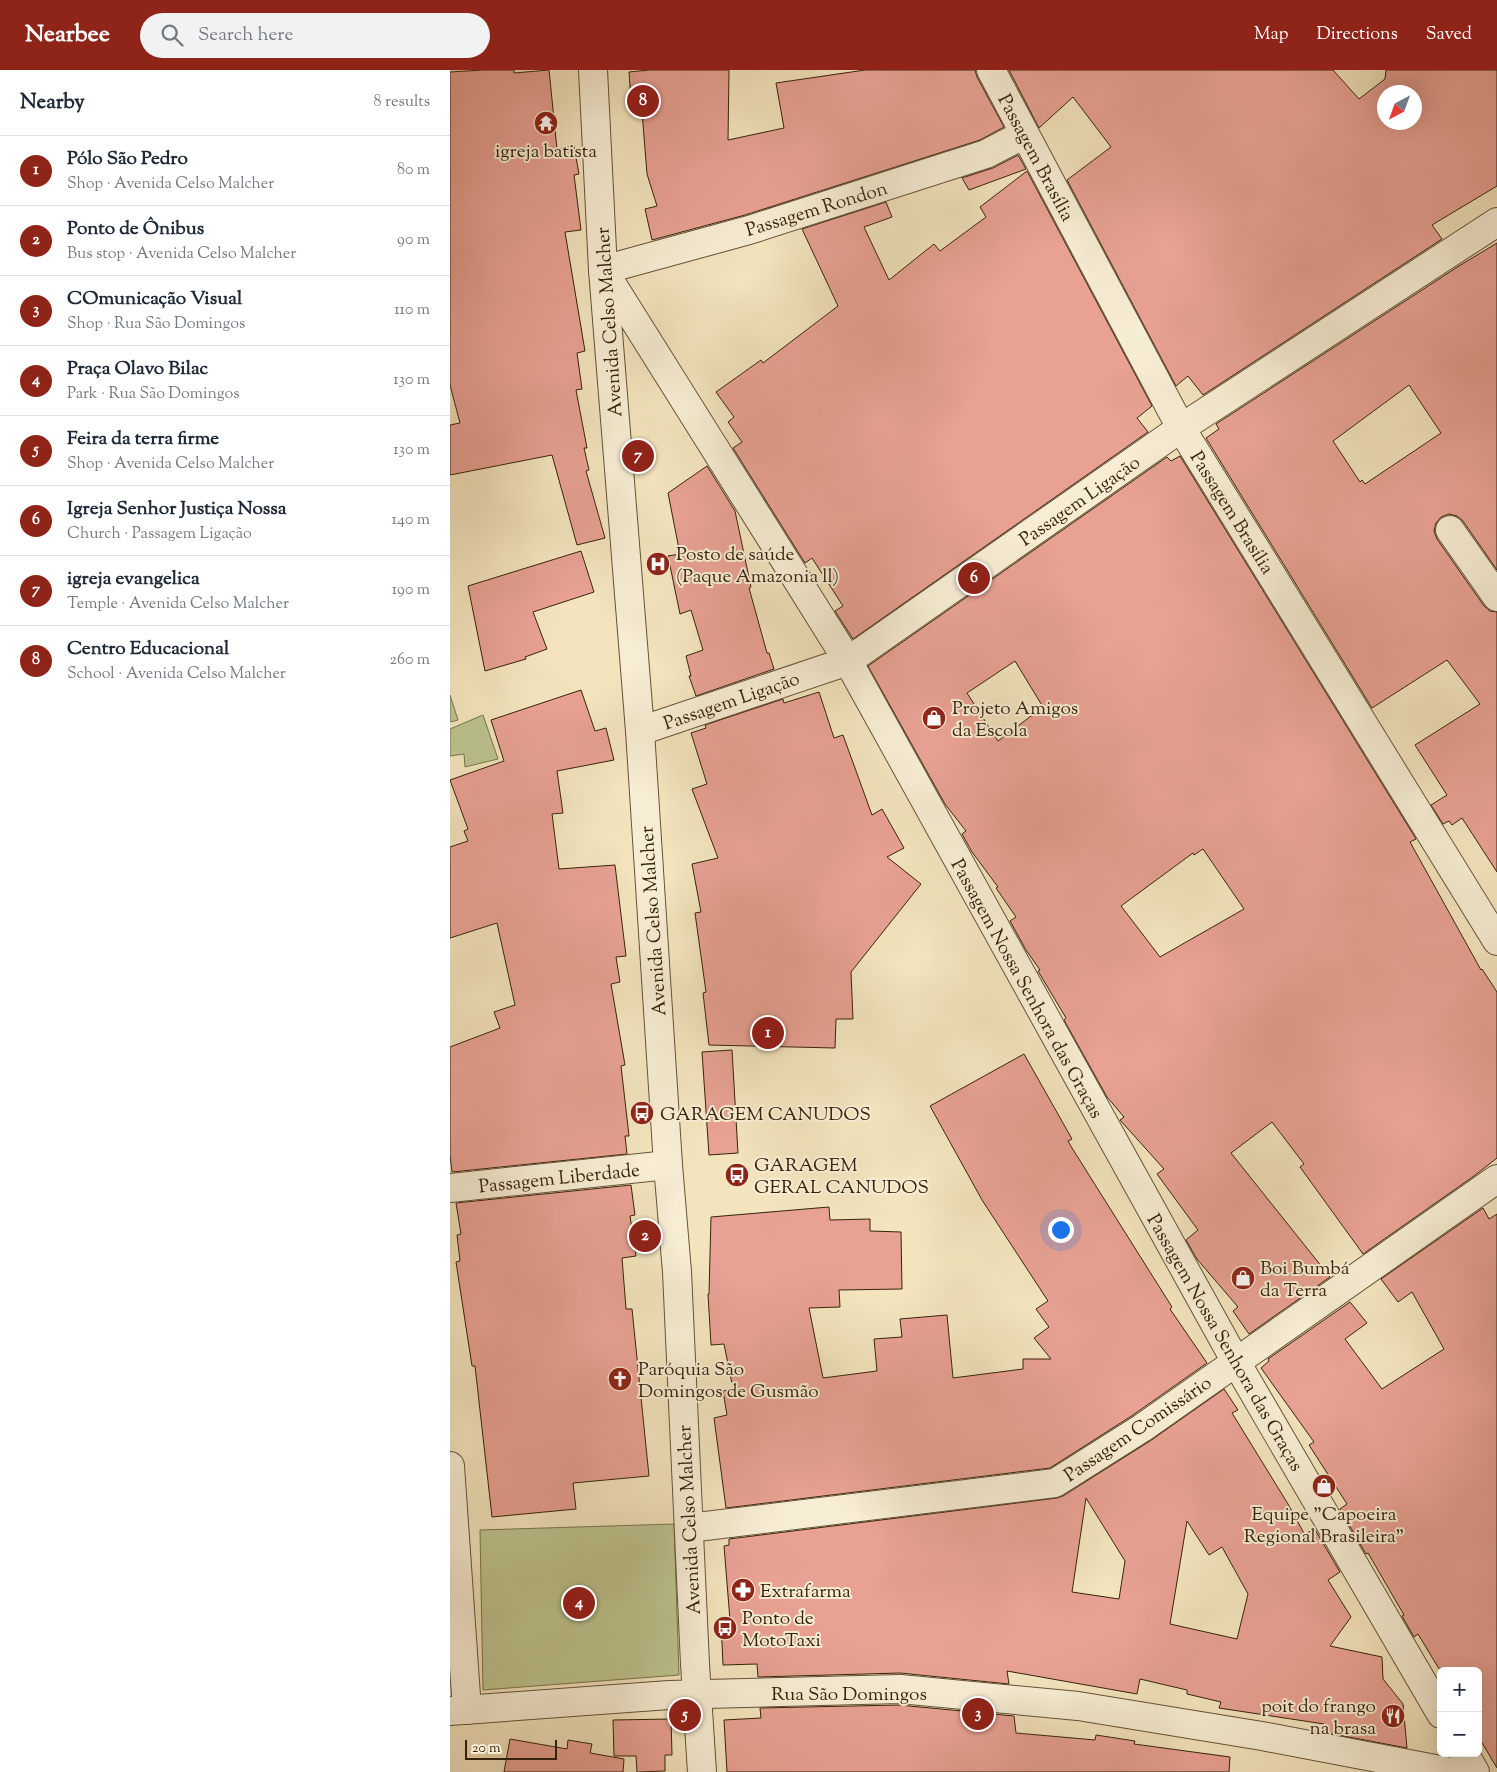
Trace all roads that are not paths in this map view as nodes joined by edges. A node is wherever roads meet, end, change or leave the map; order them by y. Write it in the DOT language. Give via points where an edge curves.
graph roads {
  1 [pos="593,70"];
  2 [pos="991,70"];
  3 [pos="1024,133"];
  4 [pos="1497,222"];
  5 [pos="603,270"];
  6 [pos="1182,428"];
  7 [pos="1450,530"];
  8 [pos="1497,597"];
  9 [pos="848,661"];
  10 [pos="640,731"];
  11 [pos="1497,941"];
  12 [pos="668,1165"];
  13 [pos="1497,1179"];
  14 [pos="450,1188"];
  15 [pos="1236,1362"];
  16 [pos="450,1466"];
  17 [pos="689,1528"];
  18 [pos="696,1695"];
  19 [pos="459,1711"];
  20 [pos="1440,1712"];
  21 [pos="1466,1757"];
  22 [pos="1497,1769"];
  23 [pos="702,1772"];
  24 [pos="1451,1772"];
  25 [pos="1475,1772"];
  26 [pos="1490,1772"];
  1 -- 5 [label="street, Avenida Celso Malcher"];
  2 -- 3 [label="street, Passagem Brasília"];
  3 -- 5 [label="street, Passagem Rondon" via="986,154 749,230"];
  3 -- 6 [label="street, Passagem Brasília"];
  4 -- 6 [label="street, Passagem Ligação"];
  5 -- 9 [label="street, Passagem Nossa Senhora das Graças"];
  5 -- 10 [label="street, Avenida Celso Malcher"];
  6 -- 9 [label="street, Passagem Ligação"];
  6 -- 11 [label="street, Passagem Brasília"];
  7 -- 8 [label="street"];
  9 -- 10 [label="street, Passagem Ligação"];
  9 -- 15 [label="street, Passagem Nossa Senhora das Graças"];
  10 -- 12 [label="street, Avenida Celso Malcher"];
  12 -- 14 [label="street, Passagem Liberdade"];
  12 -- 17 [label="street, Avenida Celso Malcher" via="677,1272"];
  13 -- 15 [label="street, Passagem Comissário"];
  15 -- 17 [label="street, Passagem Comissário" via="1142,1428 1055,1483"];
  15 -- 20 [label="street, Passagem Nossa Senhora das Graças"];
  16 -- 19 [label="street"];
  17 -- 18 [label="street, Avenida Celso Malcher"];
  18 -- 19 [label="street, Rua São Domingos"];
  18 -- 23 [label="street, Avenida Celso Malcher"];
  18 -- 24 [label="street, Rua São Domingos" via="900,1689 1078,1706 1262,1736"];
  21 -- 25 [label="street"];
  22 -- 26 [label="street"];
}
